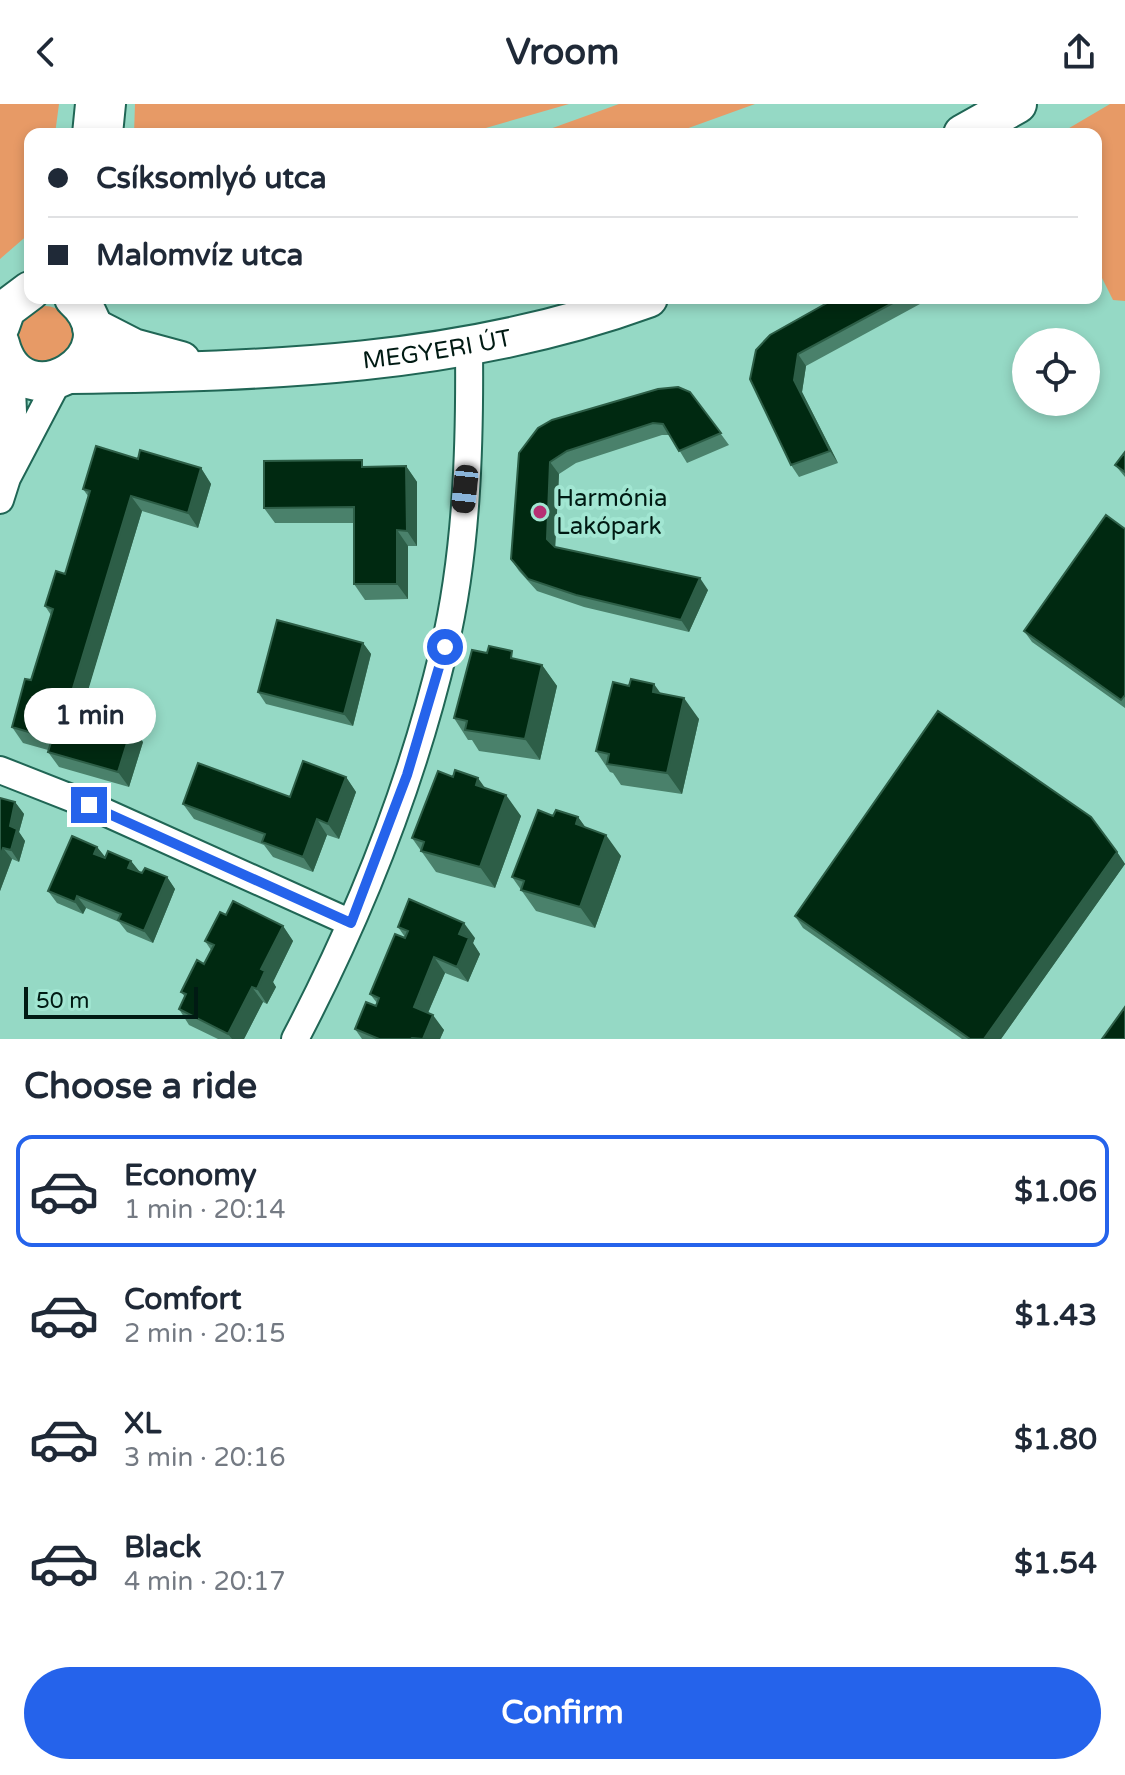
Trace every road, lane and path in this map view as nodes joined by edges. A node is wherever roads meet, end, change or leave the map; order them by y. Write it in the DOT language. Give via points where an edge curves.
graph roads {
  1 [pos="89,104"];
  2 [pos="112,104"];
  3 [pos="1017,104"];
  4 [pos="87,128"];
  5 [pos="110,128"];
  6 [pos="974,128"];
  7 [pos="631,304"];
  8 [pos="79,306"];
  9 [pos="469,347"];
  10 [pos="3,351"];
  11 [pos="223,371"];
  12 [pos="65,377"];
  13 [pos="4,489"];
  14 [pos="0,770"];
  15 [pos="351,923"];
  16 [pos="295,1039"];
  1 -- 4 [label="street"];
  2 -- 5 [label="street"];
  3 -- 6 [label="main road"];
  7 -- 9 [label="main road, MEGYERI ÚT"];
  8 -- 11 [label="main road, MEGYERI ÚT" via="133,348"];
  8 -- 12 [label="main road, MEGYERI ÚT" via="88,354"];
  9 -- 11 [label="main road, MEGYERI ÚT" via="306,368"];
  9 -- 15 [label="street" via="465,489 445,647 404,783"];
  10 -- 12 [label="main road, MEGYERI ÚT" via="33,380"];
  10 -- 13 [label="street" via="13,412"];
  11 -- 12 [label="main road, MEGYERI ÚT"];
  12 -- 13 [label="street"];
  14 -- 15 [label="street"];
  15 -- 16 [label="street"];
}
